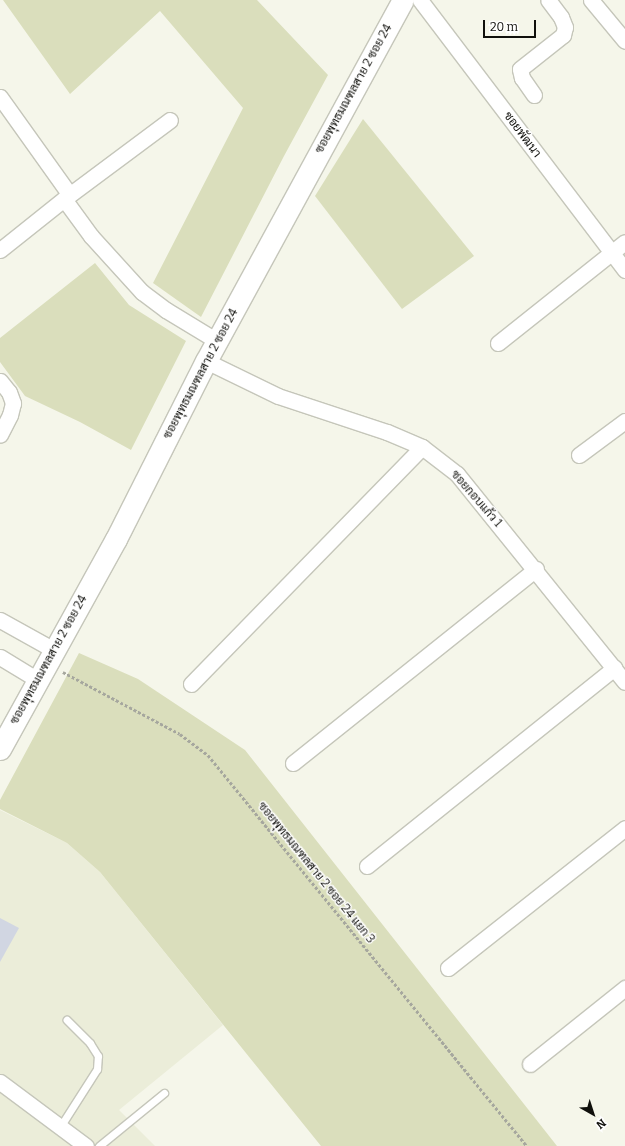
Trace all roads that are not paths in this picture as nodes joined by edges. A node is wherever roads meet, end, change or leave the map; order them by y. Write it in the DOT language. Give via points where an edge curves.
graph roads {
  1 [pos="403,0"];
  2 [pos="420,0"];
  3 [pos="548,0"];
  4 [pos="591,0"];
  5 [pos="625,42"];
  6 [pos="534,95"];
  7 [pos="0,97"];
  8 [pos="170,120"];
  9 [pos="67,197"];
  10 [pos="625,242"];
  11 [pos="0,250"];
  12 [pos="612,252"];
  13 [pos="625,270"];
  14 [pos="217,341"];
  15 [pos="498,343"];
  16 [pos="206,361"];
  17 [pos="0,381"];
  18 [pos="625,421"];
  19 [pos="0,435"];
  20 [pos="422,447"];
  21 [pos="579,455"];
  22 [pos="536,569"];
  23 [pos="0,620"];
  24 [pos="0,657"];
  25 [pos="46,664"];
  26 [pos="614,668"];
  27 [pos="625,682"];
  28 [pos="191,684"];
  29 [pos="0,749"];
  30 [pos="293,762"];
  31 [pos="625,828"];
  32 [pos="367,866"];
  33 [pos="448,968"];
  34 [pos="625,988"];
  35 [pos="68,1020"];
  36 [pos="530,1064"];
  37 [pos="0,1082"];
  38 [pos="164,1093"];
  39 [pos="60,1127"];
  40 [pos="86,1146"];
  41 [pos="99,1146"];
  1 -- 14 [label="street, ซอยพุทธมณฑลสาย 2 ซอย 24"];
  2 -- 12 [label="street, ซอยพัฒนา"];
  3 -- 6 [label="street" via="565,27 563,35 520,69 522,78"];
  4 -- 5 [label="street"];
  7 -- 9 [label="street"];
  8 -- 9 [label="street"];
  9 -- 11 [label="street"];
  9 -- 14 [label="street" via="91,236 142,292"];
  10 -- 12 [label="street"];
  12 -- 13 [label="street, ซอยพัฒนา"];
  12 -- 15 [label="street"];
  14 -- 16 [label="street, ซอยพุทธมณฑลสาย 2 ซอย 24"];
  16 -- 20 [label="street, ซอยกอบแก้ว 1" via="278,396 387,432"];
  16 -- 25 [label="street, ซอยพุทธมณฑลสาย 2 ซอย 24" via="116,539"];
  17 -- 19 [label="street" via="13,403"];
  18 -- 21 [label="street"];
  20 -- 22 [label="street, ซอยกอบแก้ว 1" via="457,474"];
  20 -- 28 [label="street"];
  22 -- 26 [label="street, ซอยกอบแก้ว 1"];
  22 -- 30 [label="street"];
  23 -- 25 [label="street"];
  24 -- 25 [label="street"];
  25 -- 29 [label="street, ซอยพุทธมณฑลสาย 2 ซอย 24"];
  26 -- 27 [label="street, ซอยกอบแก้ว 1"];
  26 -- 32 [label="street"];
  31 -- 33 [label="street"];
  34 -- 36 [label="street"];
  35 -- 39 [label="lane" via="90,1043 98,1056 94,1075"];
  37 -- 39 [label="street"];
  38 -- 41 [label="lane"];
  39 -- 40 [label="street"];
}
